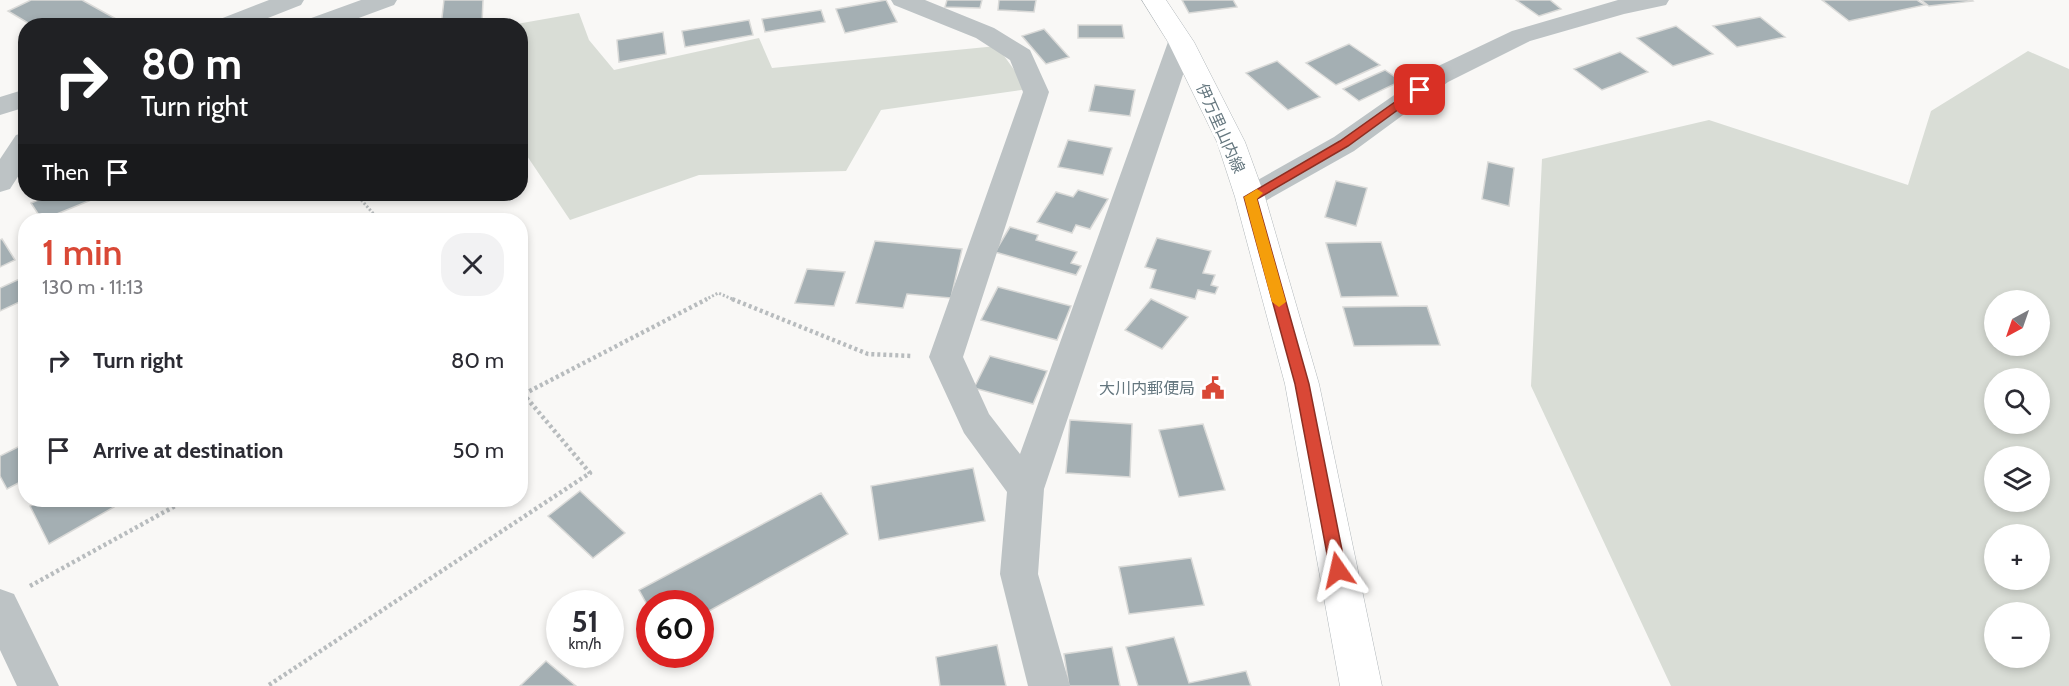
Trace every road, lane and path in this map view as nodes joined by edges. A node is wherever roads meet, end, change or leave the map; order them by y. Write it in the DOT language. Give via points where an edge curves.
graph roads {
  1 [pos="292,0"];
  2 [pos="385,0"];
  3 [pos="903,0"];
  4 [pos="1154,0"];
  5 [pos="1657,0"];
  6 [pos="245,18"];
  7 [pos="334,18"];
  8 [pos="1181,42"];
  9 [pos="18,100"];
  10 [pos="0,106"];
  11 [pos="18,153"];
  12 [pos="0,182"];
  13 [pos="1250,197"];
  14 [pos="362,201"];
  15 [pos="373,213"];
  16 [pos="946,357"];
  17 [pos="528,389"];
  18 [pos="528,399"];
  19 [pos="1026,489"];
  20 [pos="174,507"];
  21 [pos="10,599"];
  22 [pos="269,685"];
  23 [pos="38,686"];
  24 [pos="1049,686"];
  25 [pos="1360,686"];
  1 -- 6 [label="street"];
  2 -- 7 [label="street"];
  3 -- 16 [label="street" via="985,33 1021,56 1036,92"];
  4 -- 8 [label="main road, 伊万里山内線"];
  5 -- 13 [label="street" via="1521,36 1439,76 1344,144"];
  8 -- 13 [label="main road, 伊万里山内線" via="1231,142"];
  8 -- 19 [label="street"];
  9 -- 10 [label="street"];
  11 -- 12 [label="street"];
  13 -- 25 [label="main road, 伊万里山内線" via="1302,384"];
  14 -- 15 [label="path"];
  16 -- 17 [label="path" via="868,354 718,293"];
  16 -- 19 [label="street" via="976,423"];
  18 -- 22 [label="path" via="590,472"];
  19 -- 24 [label="street" via="1019,574"];
  20 -- 21 [label="path"];
  21 -- 23 [label="street"];
}
